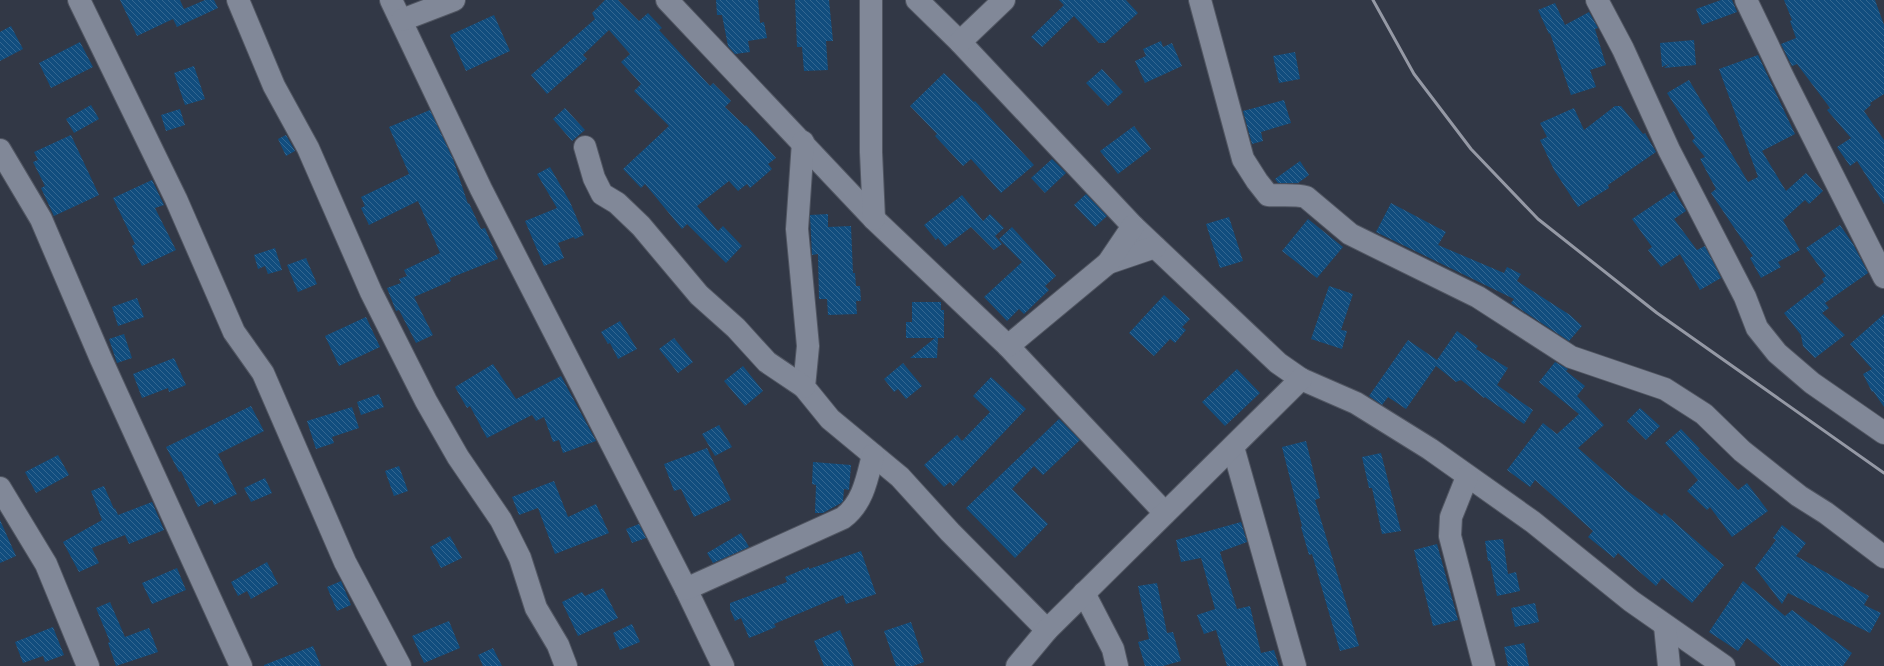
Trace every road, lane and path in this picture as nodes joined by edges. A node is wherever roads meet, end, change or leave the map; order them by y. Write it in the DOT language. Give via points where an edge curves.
graph roads {
  1 [pos="79,0"];
  2 [pos="238,0"];
  3 [pos="391,0"];
  4 [pos="454,0"];
  5 [pos="667,0"];
  6 [pos="870,0"];
  7 [pos="917,0"];
  8 [pos="1004,0"];
  9 [pos="1200,0"];
  10 [pos="1597,0"];
  11 [pos="1746,0"];
  12 [pos="402,20"];
  13 [pos="960,42"];
  14 [pos="803,142"];
  15 [pos="585,147"];
  16 [pos="0,150"];
  17 [pos="874,219"];
  18 [pos="1133,226"];
  19 [pos="1155,247"];
  20 [pos="1108,263"];
  21 [pos="1884,277"];
  22 [pos="1008,346"];
  23 [pos="1301,379"];
  24 [pos="804,387"];
  25 [pos="1884,433"];
  26 [pos="1233,447"];
  27 [pos="873,455"];
  28 [pos="1467,477"];
  29 [pos="0,488"];
  30 [pos="1165,514"];
  31 [pos="1884,557"];
  32 [pos="686,589"];
  33 [pos="1084,594"];
  34 [pos="1665,626"];
  35 [pos="1047,630"];
  36 [pos="235,664"];
  37 [pos="88,666"];
  38 [pos="400,666"];
  39 [pos="566,666"];
  40 [pos="723,666"];
  41 [pos="1017,666"];
  42 [pos="1117,666"];
  43 [pos="1295,666"];
  44 [pos="1484,666"];
  45 [pos="1669,666"];
  46 [pos="1724,666"];
  1 -- 38 [label="street" via="176,199 234,332 263,374 345,562"];
  2 -- 39 [label="street" via="274,86 308,148 371,292 426,402 458,458 501,520 520,558 536,608 558,645"];
  3 -- 12 [label="street"];
  4 -- 12 [label="street"];
  5 -- 14 [label="street"];
  6 -- 17 [label="street"];
  7 -- 13 [label="street"];
  8 -- 13 [label="street"];
  9 -- 31 [label="street" via="1244,159 1268,195 1298,195 1306,198 1350,234 1478,297 1572,358 1665,389 1704,414 1742,451"];
  10 -- 25 [label="street" via="1758,328 1777,354 1812,383"];
  11 -- 21 [label="street"];
  12 -- 32 [label="street" via="481,189"];
  13 -- 18 [label="street"];
  14 -- 17 [label="street"];
  14 -- 24 [label="street" via="797,229 808,346"];
  15 -- 24 [label="street" via="594,178 602,194 618,203 641,226 699,295 736,328 767,362"];
  16 -- 36 [label="street" via="41,219"];
  17 -- 22 [label="street"];
  18 -- 19 [label="street"];
  18 -- 20 [label="street"];
  19 -- 20 [label="street"];
  19 -- 23 [label="street" via="1278,363"];
  20 -- 22 [label="street"];
  22 -- 30 [label="street"];
  23 -- 26 [label="street"];
  23 -- 28 [label="street" via="1356,403 1430,449"];
  24 -- 27 [label="street" via="830,419"];
  26 -- 30 [label="street"];
  26 -- 43 [label="street"];
  27 -- 32 [label="street" via="861,497 853,510 843,518"];
  27 -- 35 [label="street" via="900,478"];
  28 -- 34 [label="street" via="1533,522"];
  28 -- 44 [label="street" via="1451,517 1450,536"];
  29 -- 37 [label="street" via="46,564"];
  30 -- 33 [label="street"];
  32 -- 40 [label="street"];
  33 -- 35 [label="street"];
  33 -- 42 [label="street" via="1113,649"];
  34 -- 45 [label="street"];
  34 -- 46 [label="street"];
  35 -- 41 [label="street"];
}
